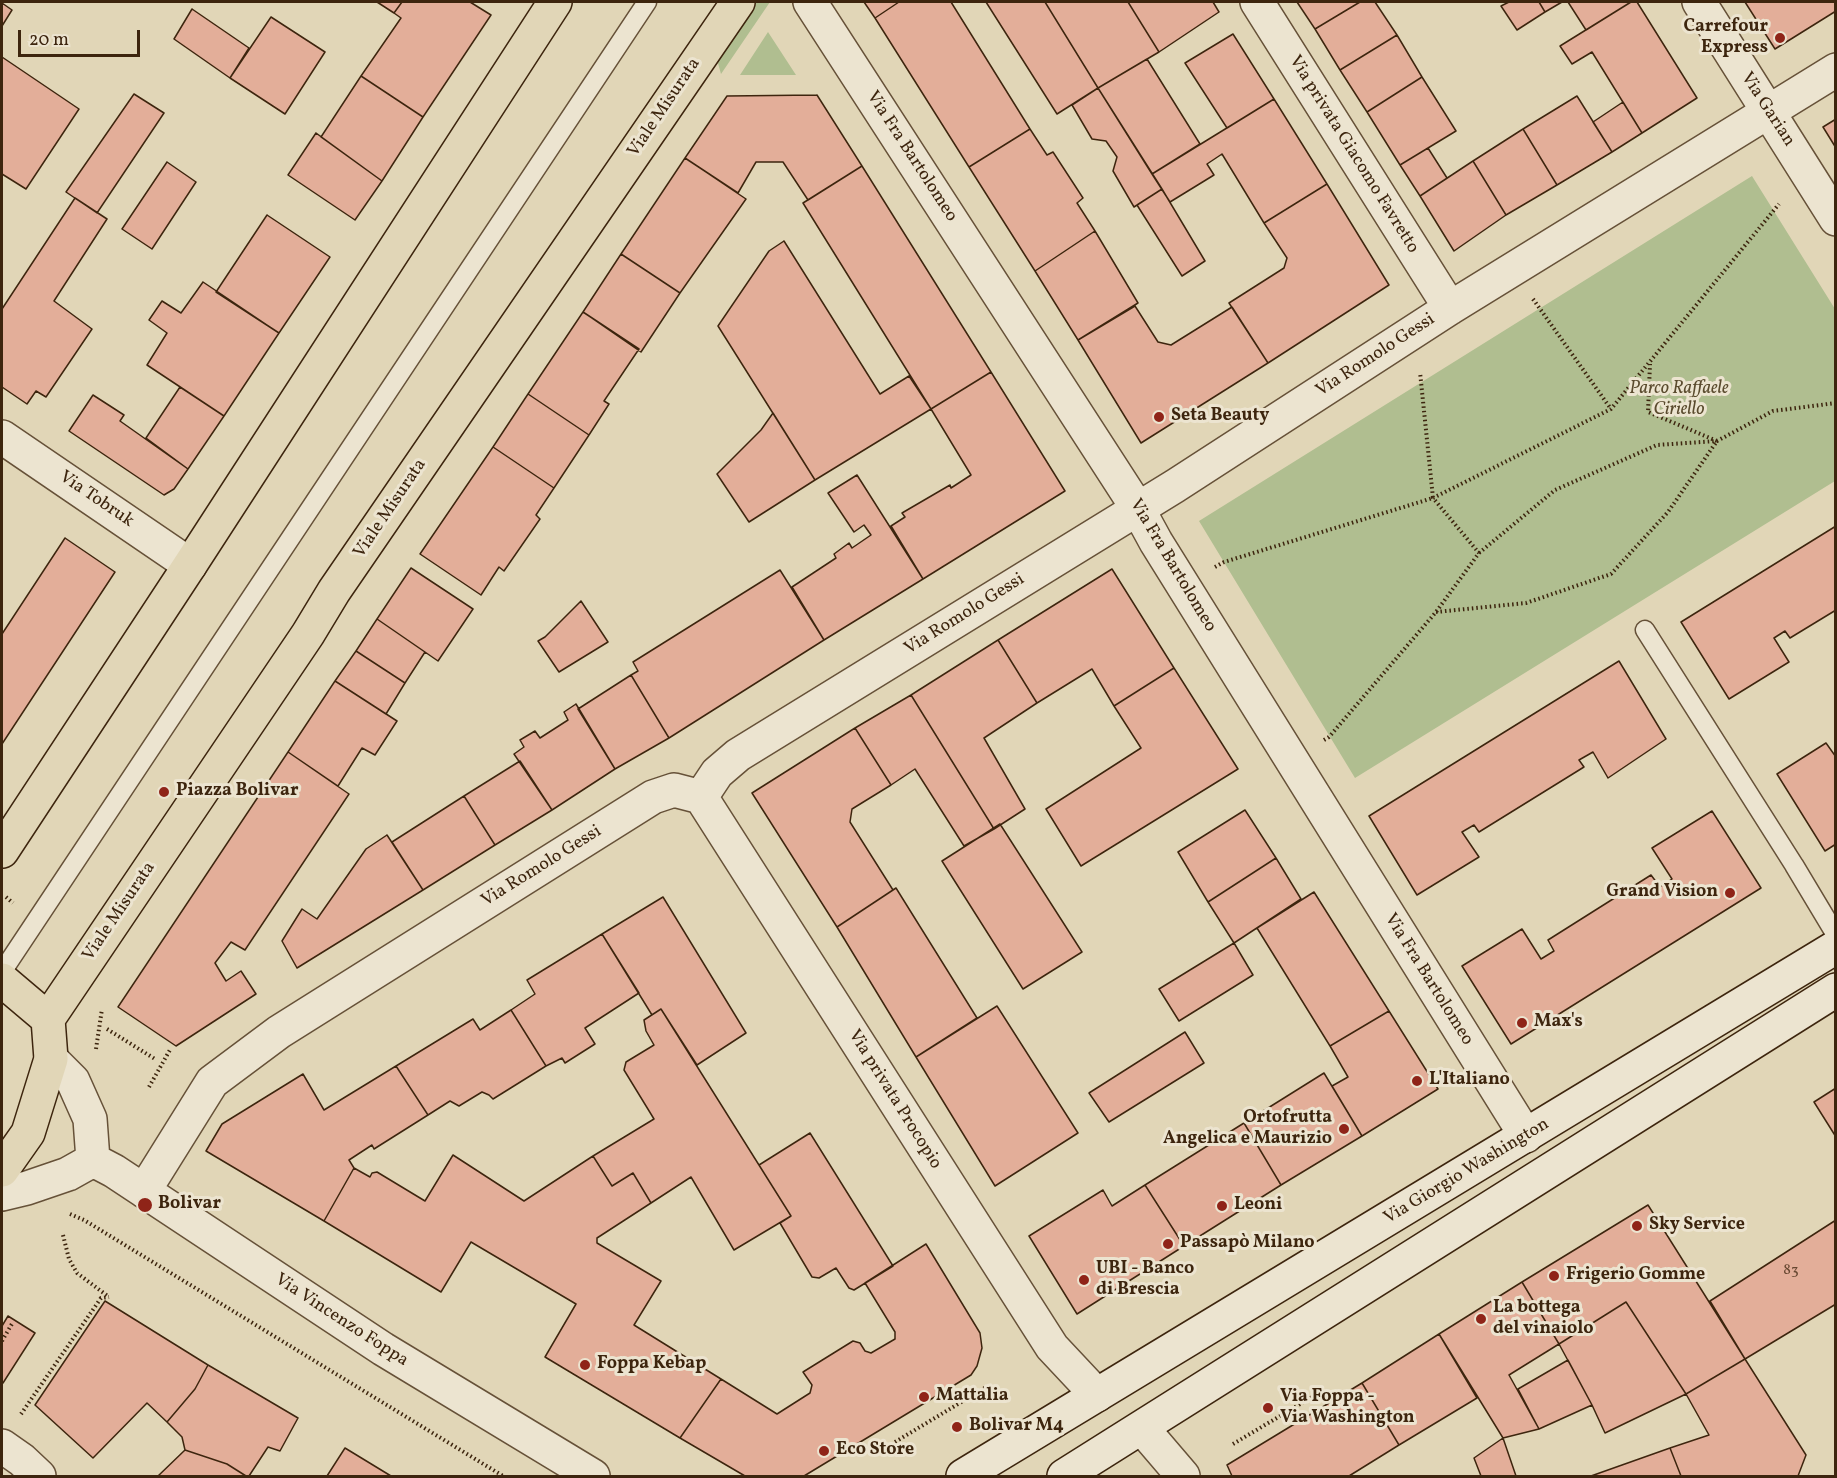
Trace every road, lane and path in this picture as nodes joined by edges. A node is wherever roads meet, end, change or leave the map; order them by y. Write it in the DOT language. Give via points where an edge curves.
graph roads {
  1 [pos="555,2"];
  2 [pos="647,2"];
  3 [pos="738,2"];
  4 [pos="810,2"];
  5 [pos="1257,2"];
  6 [pos="1699,2"];
  7 [pos="1836,70"];
  8 [pos="1769,111"];
  9 [pos="1779,204"];
  10 [pos="1836,219"];
  11 [pos="1529,294"];
  12 [pos="1450,308"];
  13 [pos="1650,362"];
  14 [pos="1419,365"];
  15 [pos="1836,403"];
  16 [pos="1611,409"];
  17 [pos="2,437"];
  18 [pos="1717,441"];
  19 [pos="1433,498"];
  20 [pos="1138,509"];
  21 [pos="1479,553"];
  22 [pos="1224,562"];
  23 [pos="190,565"];
  24 [pos="1436,612"];
  25 [pos="1645,630"];
  26 [pos="1315,744"];
  27 [pos="701,797"];
  28 [pos="2,851"];
  29 [pos="1836,935"];
  30 [pos="1836,947"];
  31 [pos="91,955"];
  32 [pos="2,972"];
  33 [pos="2,980"];
  34 [pos="1836,990"];
  35 [pos="48,1019"];
  36 [pos="107,1029"];
  37 [pos="171,1048"];
  38 [pos="97,1053"];
  39 [pos="51,1059"];
  40 [pos="155,1059"];
  41 [pos="148,1087"];
  42 [pos="1526,1137"];
  43 [pos="93,1160"];
  44 [pos="2,1170"];
  45 [pos="1548,1170"];
  46 [pos="144,1191"];
  47 [pos="2,1194"];
  48 [pos="67,1213"];
  49 [pos="63,1235"];
  50 [pos="13,1322"];
  51 [pos="2,1341"];
  52 [pos="988,1386"];
  53 [pos="1096,1395"];
  54 [pos="1312,1397"];
  55 [pos="20,1415"];
  56 [pos="1142,1428"];
  57 [pos="895,1442"];
  58 [pos="1233,1444"];
  59 [pos="2,1446"];
  60 [pos="39,1476"];
  61 [pos="503,1476"];
  62 [pos="593,1476"];
  63 [pos="963,1476"];
  64 [pos="1064,1476"];
  65 [pos="1183,1476"];
  1 -- 23 [label="main road"];
  2 -- 32 [label="lane"];
  3 -- 31 [label="main road, Viale Misurata" via="334,591"];
  4 -- 20 [label="street, Via Fra Bartolomeo"];
  5 -- 12 [label="street, Via privata Giacomo Favretto"];
  6 -- 8 [label="street, Via Garian"];
  7 -- 8 [label="street, Via Romolo Gessi"];
  8 -- 10 [label="street, Via Garian"];
  8 -- 12 [label="street, Via Romolo Gessi"];
  9 -- 13 [label="path"];
  11 -- 16 [label="path"];
  12 -- 20 [label="street, Via Romolo Gessi"];
  13 -- 16 [label="path"];
  13 -- 18 [label="path" via="1648,412"];
  14 -- 19 [label="path"];
  15 -- 18 [label="path" via="1773,411"];
  16 -- 19 [label="path"];
  17 -- 23 [label="street, Via Tobruk"];
  18 -- 21 [label="path" via="1657,445 1556,490"];
  18 -- 24 [label="path" via="1668,512 1611,574 1526,603"];
  19 -- 21 [label="path"];
  19 -- 22 [label="path"];
  20 -- 27 [label="street, Via Romolo Gessi" via="738,755 717,773"];
  20 -- 42 [label="street, Via Fra Bartolomeo"];
  21 -- 24 [label="path"];
  23 -- 28 [label="main road"];
  24 -- 26 [label="path" via="1329,737"];
  25 -- 29 [label="lane"];
  27 -- 46 [label="street, Via Romolo Gessi" via="674,790 653,797 279,1032 212,1082"];
  27 -- 53 [label="street, Via privata Procopio" via="1052,1347"];
  30 -- 42 [label="street, Via Giorgio Washington"];
  31 -- 35 [label="main road, Viale Misurata"];
  31 -- 38 [label="path" via="104,992"];
  33 -- 35 [label="main road"];
  34 -- 45 [label="street"];
  35 -- 39 [label="main road"];
  36 -- 40 [label="path"];
  37 -- 41 [label="path"];
  39 -- 43 [label="street" via="73,1081 90,1119"];
  39 -- 44 [label="main road" via="28,1133"];
  42 -- 45 [label="street, Via Fra Bartolomeo"];
  42 -- 53 [label="street, Via Giorgio Washington"];
  43 -- 46 [label="street, Via Vincenzo Foppa"];
  43 -- 47 [label="street" via="68,1174"];
  45 -- 56 [label="street"];
  46 -- 62 [label="street, Via Vincenzo Foppa" via="383,1349"];
  48 -- 61 [label="path"];
  49 -- 55 [label="path" via="77,1273 109,1298 101,1298"];
  50 -- 51 [label="path"];
  52 -- 57 [label="path"];
  53 -- 56 [label="street"];
  53 -- 63 [label="street, Via Giorgio Washington"];
  54 -- 58 [label="path"];
  56 -- 64 [label="street"];
  56 -- 65 [label="street"];
  59 -- 60 [label="street"];
}
